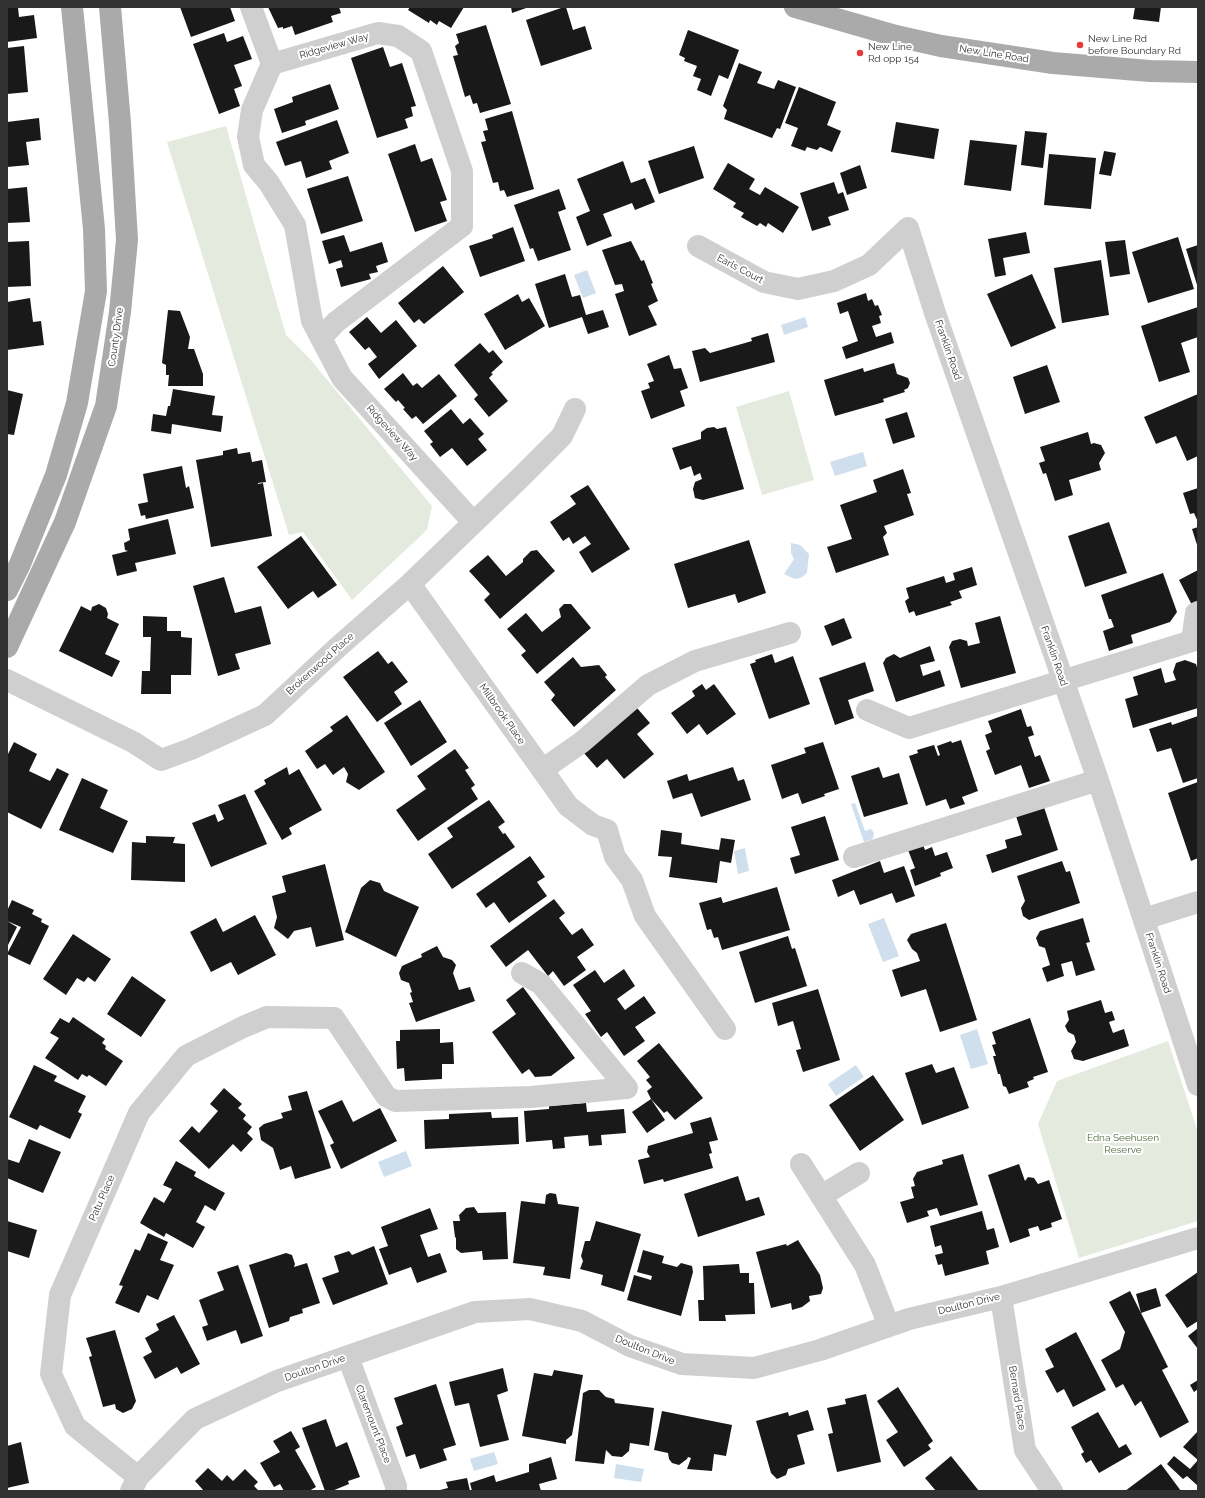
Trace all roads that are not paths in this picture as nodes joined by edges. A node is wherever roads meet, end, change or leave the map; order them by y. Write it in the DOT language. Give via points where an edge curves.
graph roads {
  1 [pos="72,7"];
  2 [pos="110,7"];
  3 [pos="251,7"];
  4 [pos="795,7"];
  5 [pos="272,64"];
  6 [pos="1198,72"];
  7 [pos="908,228"];
  8 [pos="698,246"];
  9 [pos="321,338"];
  10 [pos="575,409"];
  11 [pos="473,522"];
  12 [pos="410,584"];
  13 [pos="7,590"];
  14 [pos="1198,612"];
  15 [pos="790,633"];
  16 [pos="1195,643"];
  17 [pos="7,647"];
  18 [pos="7,680"];
  19 [pos="1062,680"];
  20 [pos="867,710"];
  21 [pos="542,770"];
  22 [pos="1098,780"];
  23 [pos="854,857"];
  24 [pos="1198,902"];
  25 [pos="1144,918"];
  26 [pos="522,973"];
  27 [pos="725,1029"];
  28 [pos="1198,1084"];
  29 [pos="801,1164"];
  30 [pos="859,1173"];
  31 [pos="821,1196"];
  32 [pos="1198,1238"];
  33 [pos="1001,1297"];
  34 [pos="889,1326"];
  35 [pos="348,1357"];
  36 [pos="134,1484"];
  37 [pos="396,1491"];
  38 [pos="1052,1491"];
  1 -- 13 [label="main road" via="94,229 96,291 83,375 56,475"];
  2 -- 17 [label="main road, County Drive" via="127,240 120,312 106,406 65,522"];
  3 -- 5 [label="street"];
  4 -- 6 [label="main road, New Line Road" via="941,46 1053,63"];
  5 -- 9 [label="street, Ridgeview Way" via="252,110 248,137 254,165 269,183 295,225 312,321"];
  5 -- 9 [label="street, Ridgeview Way" via="378,33 398,36 421,51 462,171 462,226 336,322"];
  7 -- 8 [label="street, Earls Court" via="869,265 834,281 798,289 764,282"];
  7 -- 19 [label="street, Franklin Road"];
  9 -- 11 [label="street, Ridgeview Way" via="342,378"];
  10 -- 11 [label="street, Brokenwood Place" via="562,436"];
  11 -- 12 [label="street, Brokenwood Place"];
  12 -- 18 [label="street, Brokenwood Place" via="265,714 162,760 133,742"];
  12 -- 21 [label="street, Millbrook Place"];
  14 -- 16 [label="street"];
  15 -- 21 [label="street" via="695,662 648,685 582,742"];
  16 -- 19 [label="street"];
  19 -- 20 [label="street" via="910,728"];
  19 -- 22 [label="street, Franklin Road"];
  21 -- 27 [label="street, Millbrook Place" via="568,806 592,826 607,830 615,857 632,880 645,916"];
  22 -- 23 [label="street"];
  22 -- 25 [label="street, Franklin Road"];
  24 -- 25 [label="street"];
  25 -- 28 [label="street, Franklin Road"];
  26 -- 36 [label="street, Patu Place" via="541,984 627,1088 531,1097 395,1101 386,1096 334,1018 266,1017 186,1056 139,1112 60,1295 51,1374 75,1426"];
  29 -- 31 [label="street"];
  30 -- 31 [label="street"];
  31 -- 34 [label="street" via="865,1265"];
  32 -- 33 [label="street, Doulton Drive"];
  33 -- 34 [label="street, Doulton Drive"];
  33 -- 38 [label="street, Bernard Place" via="1025,1450"];
  34 -- 35 [label="street, Doulton Drive" via="820,1350 754,1368 682,1364 630,1346 582,1321 530,1309 474,1312"];
  35 -- 36 [label="street, Doulton Drive" via="277,1381 195,1419"];
  35 -- 37 [label="street, Claremount Place"];
}
